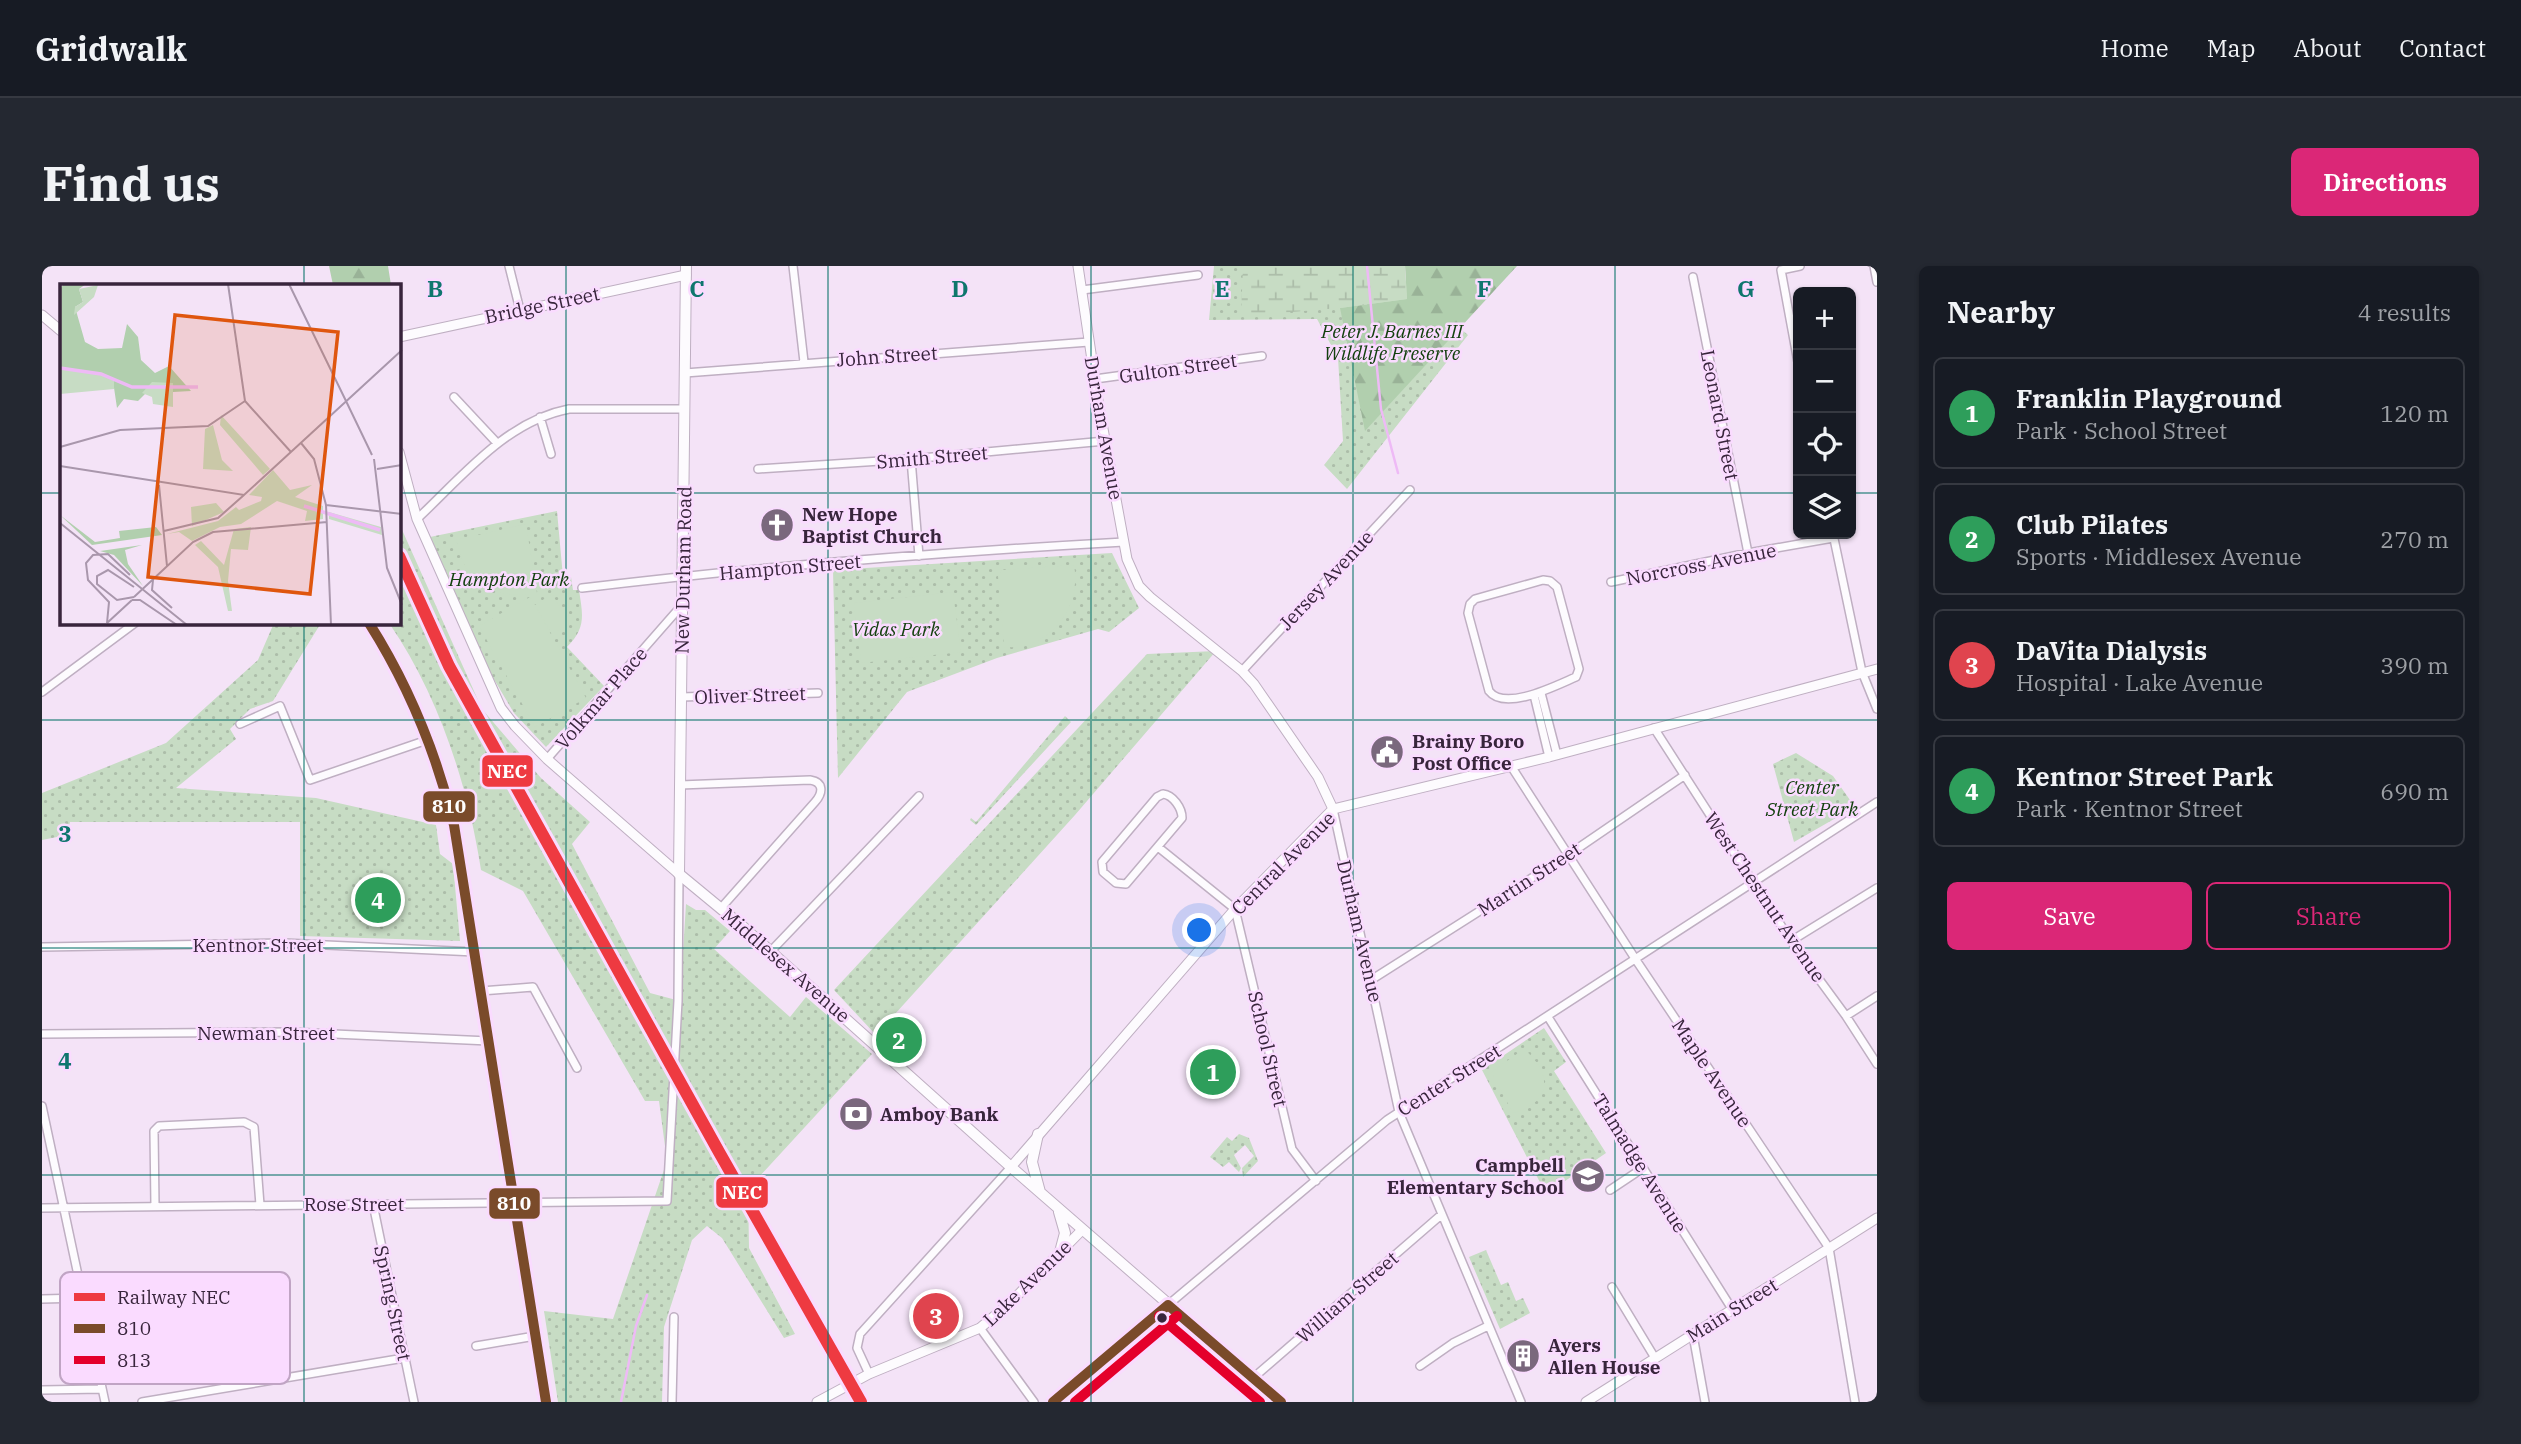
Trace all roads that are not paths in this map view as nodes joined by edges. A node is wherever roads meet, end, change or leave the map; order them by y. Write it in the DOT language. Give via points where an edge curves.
graph roads {
  1 [pos="509,266"];
  2 [pos="793,266"];
  3 [pos="1079,266"];
  4 [pos="1800,266"];
  5 [pos="1874,266"];
  6 [pos="686,271"];
  7 [pos="1198,275"];
  8 [pos="1693,278"];
  9 [pos="1877,282"];
  10 [pos="1082,290"];
  11 [pos="520,310"];
  12 [pos="42,315"];
  13 [pos="60,330"];
  14 [pos="401,337"];
  15 [pos="1089,342"];
  16 [pos="1796,350"];
  17 [pos="1262,356"];
  18 [pos="804,362"];
  19 [pos="685,373"];
  20 [pos="1094,379"];
  21 [pos="454,397"];
  22 [pos="684,409"];
  23 [pos="540,417"];
  24 [pos="1105,442"];
  25 [pos="496,443"];
  26 [pos="551,454"];
  27 [pos="401,459"];
  28 [pos="911,459"];
  29 [pos="758,470"];
  30 [pos="1410,491"];
  31 [pos="417,519"];
  32 [pos="1818,539"];
  33 [pos="1834,539"];
  34 [pos="1124,542"];
  35 [pos="1748,553"];
  36 [pos="919,556"];
  37 [pos="683,576"];
  38 [pos="1611,582"];
  39 [pos="582,588"];
  40 [pos="682,606"];
  41 [pos="132,625"];
  42 [pos="370,625"];
  43 [pos="1877,669"];
  44 [pos="1242,671"];
  45 [pos="1862,672"];
  46 [pos="42,692"];
  47 [pos="818,693"];
  48 [pos="1537,694"];
  49 [pos="681,697"];
  50 [pos="1877,709"];
  51 [pos="240,724"];
  52 [pos="1654,728"];
  53 [pos="430,738"];
  54 [pos="1553,756"];
  55 [pos="547,759"];
  56 [pos="1511,766"];
  57 [pos="1685,775"];
  58 [pos="680,785"];
  59 [pos="919,796"];
  60 [pos="1877,802"];
  61 [pos="1333,809"];
  62 [pos="1158,847"];
  63 [pos="1568,855"];
  64 [pos="680,874"];
  65 [pos="1753,881"];
  66 [pos="1877,888"];
  67 [pos="721,908"];
  68 [pos="1235,909"];
  69 [pos="1791,941"];
  70 [pos="42,947"];
  71 [pos="771,951"];
  72 [pos="475,952"];
  73 [pos="1636,960"];
  74 [pos="1371,980"];
  75 [pos="481,990"];
  76 [pos="1877,996"];
  77 [pos="1846,1016"];
  78 [pos="1548,1017"];
  79 [pos="42,1034"];
  80 [pos="489,1041"];
  81 [pos="1877,1064"];
  82 [pos="577,1068"];
  83 [pos="42,1106"];
  84 [pos="1399,1111"];
  85 [pos="1038,1134"];
  86 [pos="1011,1167"];
  87 [pos="1643,1168"];
  88 [pos="1316,1181"];
  89 [pos="1610,1190"];
  90 [pos="1040,1192"];
  91 [pos="514,1202"];
  92 [pos="373,1204"];
  93 [pos="260,1205"];
  94 [pos="155,1206"];
  95 [pos="64,1207"];
  96 [pos="42,1208"];
  97 [pos="1058,1208"];
  98 [pos="1441,1215"];
  99 [pos="1877,1218"];
  100 [pos="1082,1230"];
  101 [pos="1829,1248"];
  102 [pos="1060,1252"];
  103 [pos="78,1272"];
  104 [pos="1612,1287"];
  105 [pos="42,1298"];
  106 [pos="60,1298"];
  107 [pos="1168,1305"];
  108 [pos="1732,1309"];
  109 [pos="674,1317"];
  110 [pos="1488,1326"];
  111 [pos="980,1328"];
  112 [pos="1693,1335"];
  113 [pos="535,1336"];
  114 [pos="477,1346"];
  115 [pos="404,1358"];
  116 [pos="1656,1358"];
  117 [pos="1420,1366"];
  118 [pos="869,1374"];
  119 [pos="290,1377"];
  120 [pos="1253,1378"];
  121 [pos="101,1384"];
  122 [pos="249,1384"];
  123 [pos="42,1390"];
  124 [pos="102,1390"];
  125 [pos="1273,1400"];
  126 [pos="105,1402"];
  127 [pos="142,1402"];
  128 [pos="414,1402"];
  129 [pos="546,1402"];
  130 [pos="672,1402"];
  131 [pos="817,1402"];
  132 [pos="1034,1402"];
  133 [pos="1053,1402"];
  134 [pos="1521,1402"];
  135 [pos="1586,1402"];
  136 [pos="1705,1402"];
  137 [pos="1855,1402"];
  1 -- 11 [label="street"];
  2 -- 18 [label="street"];
  3 -- 10 [label="street, Durham Avenue"];
  4 -- 16 [label="street" via="1781,270"];
  5 -- 9 [label="street"];
  6 -- 11 [label="street, Bridge Street"];
  6 -- 19 [label="main road, New Durham Road"];
  7 -- 10 [label="street"];
  8 -- 35 [label="street, Leonard Street"];
  10 -- 15 [label="street, Durham Avenue"];
  11 -- 14 [label="street, Bridge Street"];
  12 -- 13 [label="street"];
  15 -- 18 [label="street, John Street"];
  15 -- 20 [label="street, Durham Avenue"];
  17 -- 20 [label="street, Gulton Street"];
  18 -- 19 [label="street, John Street"];
  19 -- 22 [label="main road, New Durham Road"];
  20 -- 24 [label="street, Durham Avenue"];
  21 -- 25 [label="street"];
  22 -- 23 [label="street" via="569,409"];
  22 -- 37 [label="main road, New Durham Road"];
  23 -- 25 [label="street"];
  23 -- 26 [label="street"];
  24 -- 28 [label="street, Smith Street"];
  24 -- 34 [label="street, Durham Avenue"];
  25 -- 31 [label="street"];
  27 -- 31 [label="street, Middlesex Avenue"];
  28 -- 29 [label="street, Smith Street"];
  28 -- 36 [label="street"];
  30 -- 44 [label="street, Jersey Avenue"];
  31 -- 55 [label="street, Middlesex Avenue" via="502,708"];
  32 -- 35 [label="street, Norcross Avenue"];
  33 -- 45 [label="street"];
  34 -- 36 [label="street, Hampton Street"];
  34 -- 44 [label="street, Durham Avenue" via="1139,586"];
  35 -- 38 [label="street, Norcross Avenue"];
  36 -- 37 [label="street, Hampton Street"];
  37 -- 39 [label="street, Hampton Street"];
  37 -- 40 [label="main road, New Durham Road"];
  40 -- 49 [label="main road, New Durham Road"];
  40 -- 55 [label="street, Volkmar Place"];
  41 -- 46 [label="street"];
  42 -- 53 [label="street" via="405,683"];
  43 -- 45 [label="street, Central Avenue"];
  44 -- 61 [label="street, Durham Avenue" via="1318,777"];
  45 -- 50 [label="street"];
  45 -- 52 [label="street, Central Avenue"];
  47 -- 49 [label="street, Oliver Street"];
  48 -- 48 [label="street" via="1576,677 1579,669 1557,587 1543,580 1475,599 1468,613 1489,691 1499,698"];
  48 -- 54 [label="street"];
  49 -- 58 [label="main road, New Durham Road"];
  51 -- 53 [label="street" via="280,706 310,780"];
  52 -- 54 [label="street, Central Avenue"];
  52 -- 57 [label="street, West Chestnut Avenue"];
  53 -- 72 [label="street" via="454,825"];
  54 -- 56 [label="street, Central Avenue"];
  55 -- 64 [label="street, Middlesex Avenue"];
  56 -- 61 [label="street, Central Avenue"];
  56 -- 63 [label="street, Maple Avenue"];
  57 -- 63 [label="street, Martin Street"];
  57 -- 65 [label="street, West Chestnut Avenue"];
  58 -- 64 [label="main road, New Durham Road"];
  58 -- 67 [label="street" via="810,780 821,786 816,802"];
  59 -- 71 [label="street"];
  60 -- 65 [label="street, Center Street"];
  61 -- 68 [label="street, Central Avenue"];
  61 -- 74 [label="street, Durham Avenue"];
  62 -- 62 [label="street" via="1182,818 1180,806 1167,795 1157,797 1102,862 1103,872 1116,883 1126,884"];
  62 -- 68 [label="street"];
  63 -- 73 [label="street, Maple Avenue"];
  63 -- 74 [label="street, Martin Street"];
  64 -- 67 [label="main road, Middlesex Avenue"];
  64 -- 91 [label="street, Rose Street" via="667,1201"];
  65 -- 69 [label="street, West Chestnut Avenue"];
  65 -- 73 [label="street, Center Street"];
  66 -- 69 [label="street"];
  67 -- 71 [label="main road, Middlesex Avenue"];
  68 -- 85 [label="street, Central Avenue"];
  68 -- 88 [label="street, School Street" via="1292,1149"];
  69 -- 77 [label="street, West Chestnut Avenue"];
  70 -- 72 [label="street, Kentnor Street" via="284,943"];
  71 -- 86 [label="main road, Middlesex Avenue"];
  72 -- 75 [label="street"];
  73 -- 78 [label="street, Center Street"];
  73 -- 101 [label="street, Maple Avenue"];
  74 -- 84 [label="street, Durham Avenue"];
  75 -- 80 [label="street"];
  75 -- 82 [label="street" via="533,986"];
  76 -- 77 [label="street"];
  77 -- 81 [label="street, West Chestnut Avenue"];
  78 -- 84 [label="street, Center Street"];
  78 -- 87 [label="street, Talmadge Avenue"];
  79 -- 80 [label="street, Newman Street" via="290,1032"];
  80 -- 91 [label="street"];
  83 -- 95 [label="street"];
  84 -- 88 [label="street, Center Street"];
  84 -- 98 [label="street, Durham Avenue"];
  85 -- 86 [label="street, Central Avenue"];
  85 -- 90 [label="main road" via="1032,1162"];
  86 -- 90 [label="main road, Middlesex Avenue"];
  86 -- 118 [label="street, Central Avenue" via="860,1334 857,1348"];
  87 -- 89 [label="street"];
  87 -- 108 [label="street, Talmadge Avenue"];
  88 -- 107 [label="street, Center Street"];
  90 -- 97 [label="main road, Middlesex Avenue"];
  91 -- 92 [label="street, Rose Street"];
  91 -- 113 [label="street"];
  92 -- 93 [label="street, Rose Street"];
  92 -- 115 [label="street, Spring Street"];
  93 -- 94 [label="street, Rose Street"];
  93 -- 94 [label="street" via="254,1127 244,1122 159,1126 154,1131"];
  94 -- 95 [label="street, Rose Street"];
  95 -- 96 [label="street, Rose Street"];
  95 -- 103 [label="street"];
  97 -- 100 [label="main road, Middlesex Avenue"];
  97 -- 102 [label="main road" via="1066,1233"];
  98 -- 110 [label="street, Durham Avenue"];
  98 -- 120 [label="street, William Street"];
  99 -- 101 [label="street, Main Street"];
  100 -- 102 [label="street, Lake Avenue"];
  100 -- 107 [label="main road, Middlesex Avenue"];
  101 -- 108 [label="street, Main Street"];
  101 -- 137 [label="street, Maple Avenue"];
  102 -- 111 [label="street, Lake Avenue"];
  104 -- 116 [label="street"];
  105 -- 106 [label="street"];
  107 -- 120 [label="main road, Middlesex Avenue"];
  107 -- 133 [label="street, Center Street"];
  108 -- 112 [label="street, Main Street"];
  109 -- 130 [label="street"];
  110 -- 117 [label="street"];
  110 -- 134 [label="street, Durham Avenue"];
  111 -- 118 [label="street, Lake Avenue"];
  111 -- 132 [label="street"];
  112 -- 116 [label="street, Main Street"];
  112 -- 136 [label="street"];
  113 -- 114 [label="street"];
  113 -- 129 [label="street"];
  115 -- 119 [label="street"];
  115 -- 128 [label="street, Spring Street"];
  116 -- 135 [label="street, Main Street"];
  118 -- 131 [label="street, Lake Avenue"];
  120 -- 125 [label="main road, Middlesex Avenue"];
  121 -- 124 [label="street"];
  122 -- 127 [label="street"];
  123 -- 124 [label="street"];
  124 -- 126 [label="street"];
}
